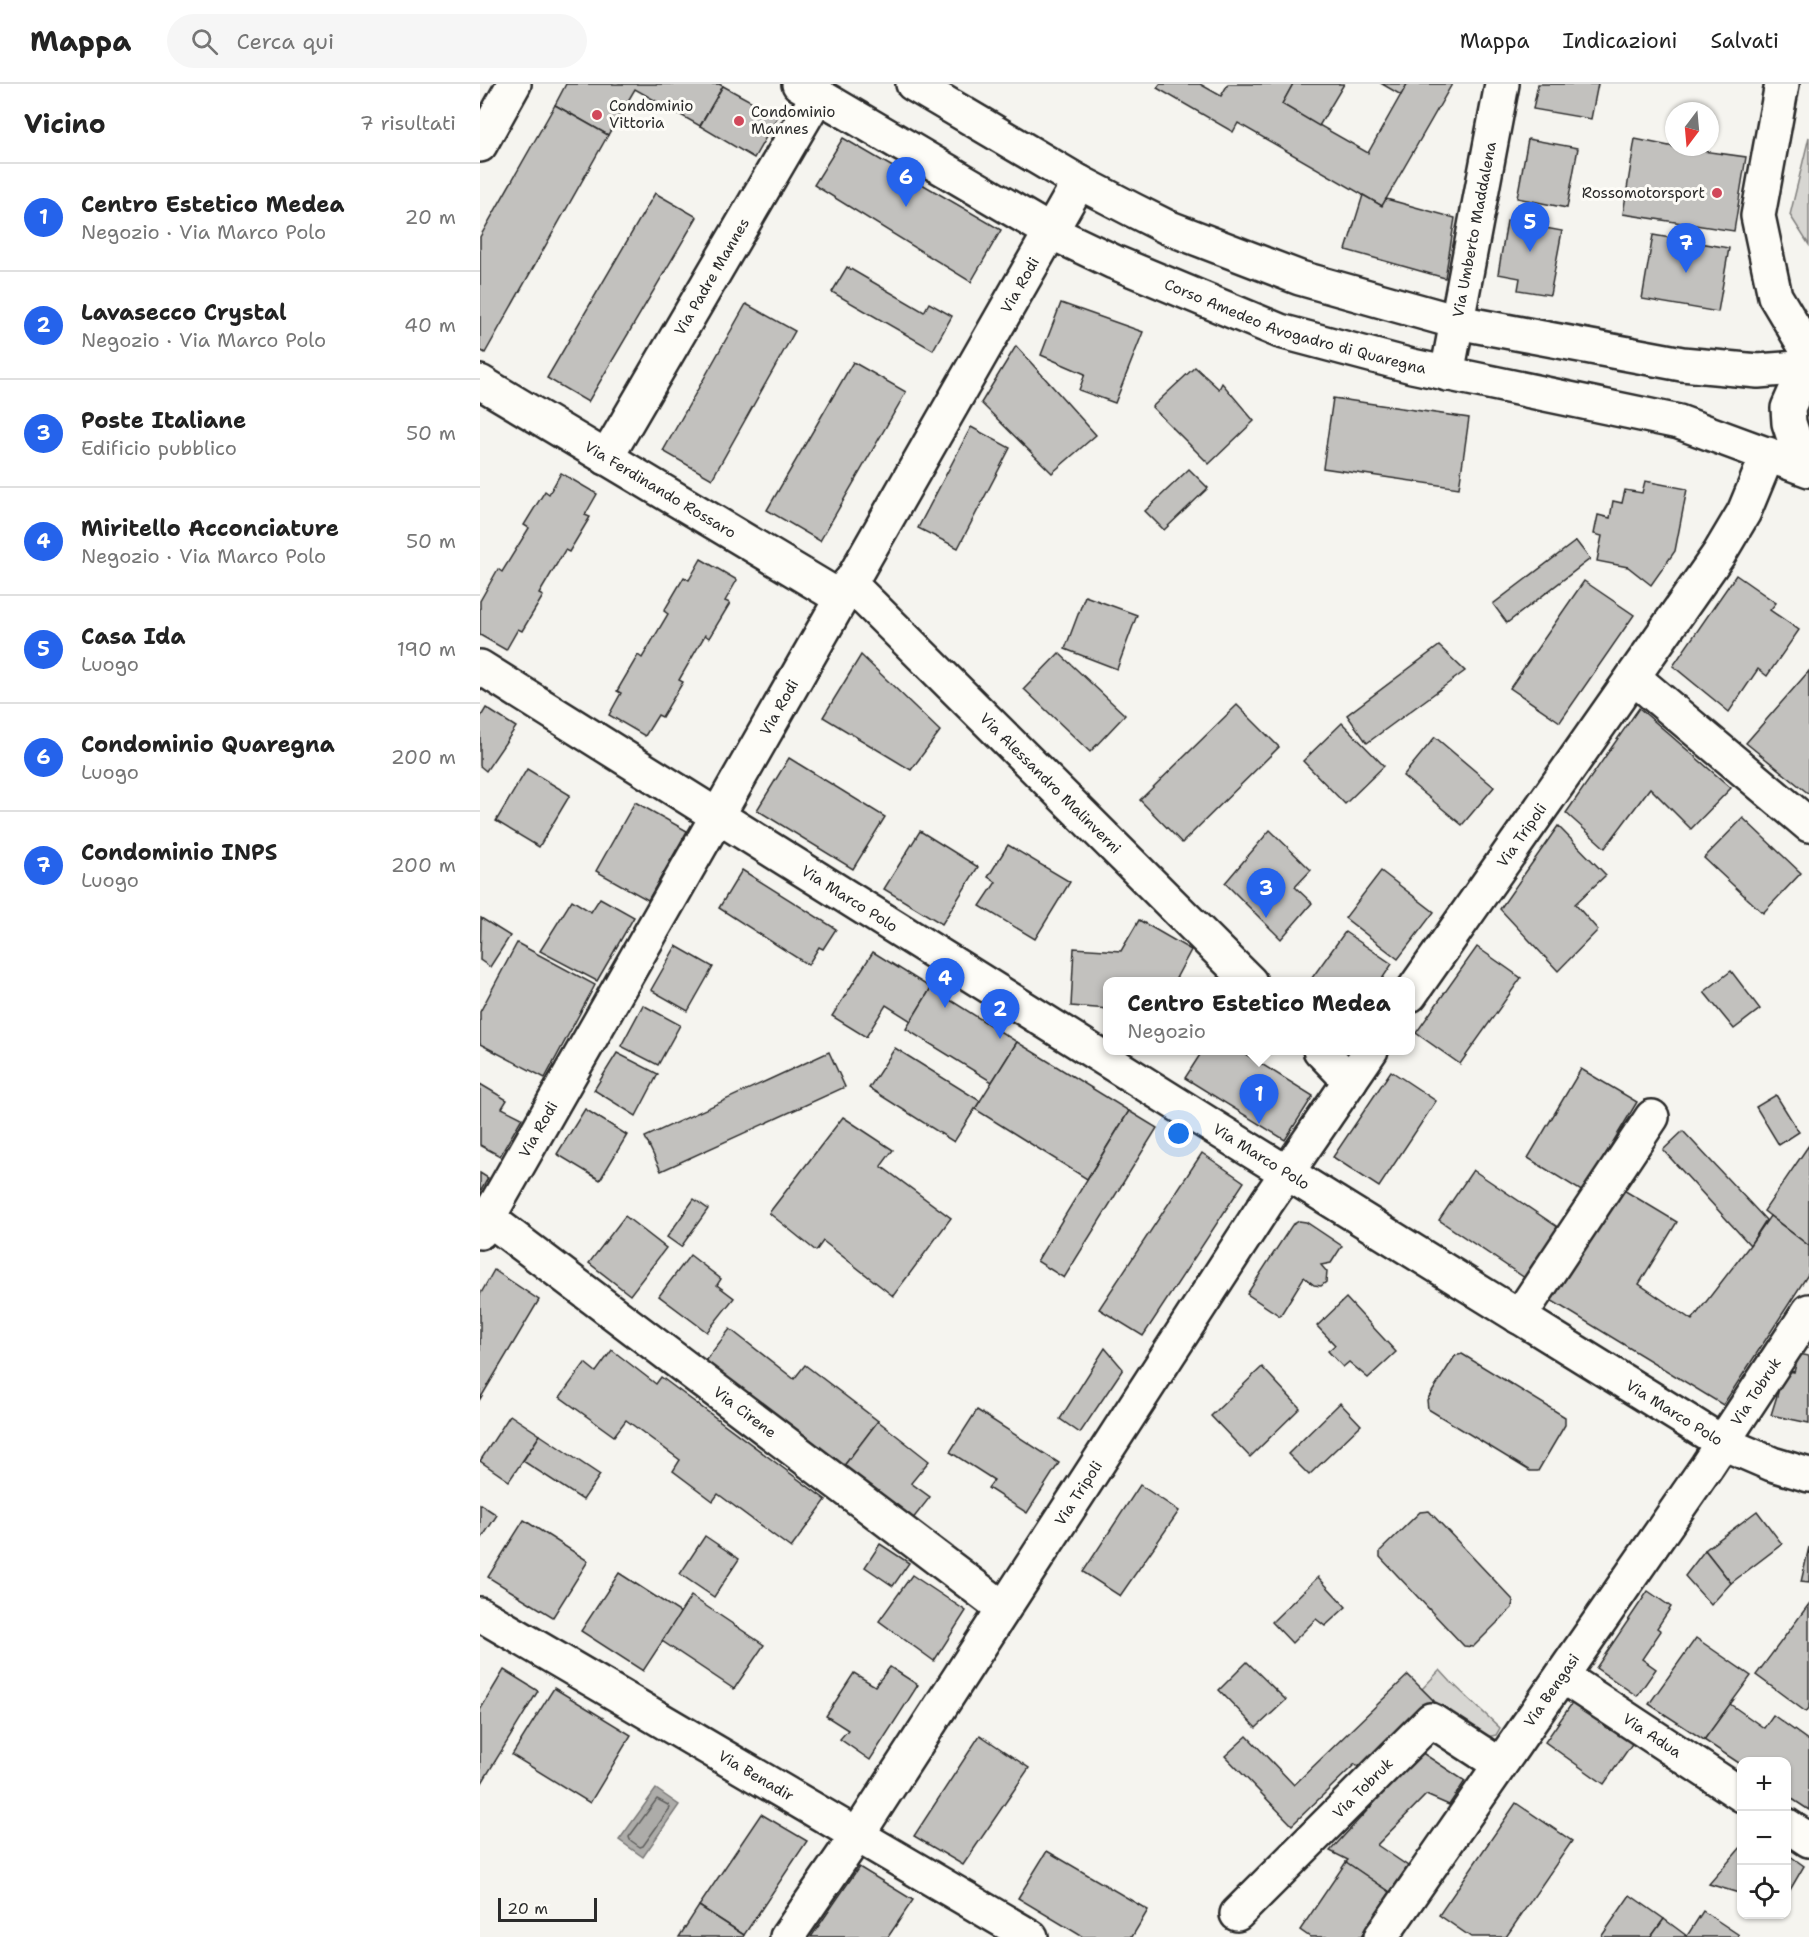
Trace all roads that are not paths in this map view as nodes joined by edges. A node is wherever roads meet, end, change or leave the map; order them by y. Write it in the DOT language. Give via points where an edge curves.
graph roads {
  1 [pos="514,84"];
  2 [pos="913,84"];
  3 [pos="1502,84"];
  4 [pos="1782,84"];
  5 [pos="808,89"];
  6 [pos="480,145"];
  7 [pos="1079,182"];
  8 [pos="1051,232"];
  9 [pos="1457,322"];
  10 [pos="1809,353"];
  11 [pos="1809,367"];
  12 [pos="1447,374"];
  13 [pos="1809,375"];
  14 [pos="480,382"];
  15 [pos="1809,453"];
  16 [pos="1768,454"];
  17 [pos="606,458"];
  18 [pos="1809,470"];
  19 [pos="845,590"];
  20 [pos="480,667"];
  21 [pos="1633,677"];
  22 [pos="716,816"];
  23 [pos="1809,825"];
  24 [pos="1246,977"];
  25 [pos="1415,988"];
  26 [pos="1325,1055"];
  27 [pos="1368,1055"];
  28 [pos="1350,1081"];
  29 [pos="1652,1117"];
  30 [pos="1286,1173"];
  31 [pos="484,1225"];
  32 [pos="1809,1311"];
  33 [pos="1519,1317"];
  34 [pos="1722,1443"];
  35 [pos="1809,1475"];
  36 [pos="1003,1608"];
  37 [pos="480,1614"];
  38 [pos="1562,1676"];
  39 [pos="1499,1764"];
  40 [pos="1737,1792"];
  41 [pos="1791,1828"];
  42 [pos="858,1834"];
  43 [pos="1809,1840"];
  44 [pos="1237,1914"];
  45 [pos="787,1937"];
  46 [pos="1031,1937"];
  47 [pos="1381,1937"];
  1 -- 6 [label="street"];
  2 -- 7 [label="street"];
  3 -- 9 [label="street, Via Umberto Maddalena"];
  4 -- 10 [label="street" via="1758,216 1775,296"];
  5 -- 8 [label="street, Corso Amedeo Avogadro di Quaregna"];
  5 -- 17 [label="street, Via Padre Mannes"];
  7 -- 8 [label="street, Via Rodi"];
  7 -- 9 [label="street" via="1167,227 1300,278"];
  8 -- 12 [label="street, Corso Amedeo Avogadro di Quaregna" via="1280,331"];
  8 -- 19 [label="street, Via Rodi"];
  9 -- 11 [label="street" via="1682,364 1758,371"];
  9 -- 12 [label="street, Via Umberto Maddalena"];
  12 -- 16 [label="street, Corso Amedeo Avogadro di Quaregna" via="1679,422"];
  13 -- 15 [label="street" via="1788,408 1795,441"];
  14 -- 17 [label="street, Via Ferdinando Rossaro"];
  16 -- 18 [label="street, Corso Amedeo Avogadro di Quaregna"];
  16 -- 21 [label="street, Via Tripoli" via="1744,512 1724,546"];
  17 -- 19 [label="street, Via Ferdinando Rossaro"];
  19 -- 22 [label="street, Via Rodi"];
  19 -- 24 [label="street, Via Alessandro Malinverni"];
  20 -- 22 [label="street, Via Marco Polo"];
  21 -- 23 [label="street"];
  21 -- 25 [label="street, Via Tripoli"];
  22 -- 30 [label="street, Via Marco Polo"];
  22 -- 31 [label="street, Via Rodi"];
  26 -- 28 [label="street"];
  27 -- 28 [label="street, Via Tripoli"];
  28 -- 30 [label="street, Via Tripoli"];
  29 -- 33 [label="street"];
  30 -- 33 [label="street, Via Marco Polo"];
  30 -- 36 [label="street, Via Tripoli"];
  31 -- 36 [label="street, Via Cirene"];
  32 -- 34 [label="street, Via Tobruk"];
  33 -- 34 [label="street, Via Marco Polo"];
  34 -- 35 [label="street, Via Marco Polo"];
  34 -- 38 [label="street, Via Bengasi"];
  36 -- 42 [label="street, Via Tripoli"];
  37 -- 42 [label="street, Via Benadir"];
  38 -- 39 [label="street, Via Bengasi"];
  38 -- 40 [label="street, Via Adua"];
  39 -- 44 [label="street, Via Tobruk" via="1431,1720"];
  39 -- 47 [label="street, Via Bengasi"];
  41 -- 43 [label="street"];
  42 -- 45 [label="street, Via Tripoli"];
  42 -- 46 [label="street, Via Benadir"];
}
